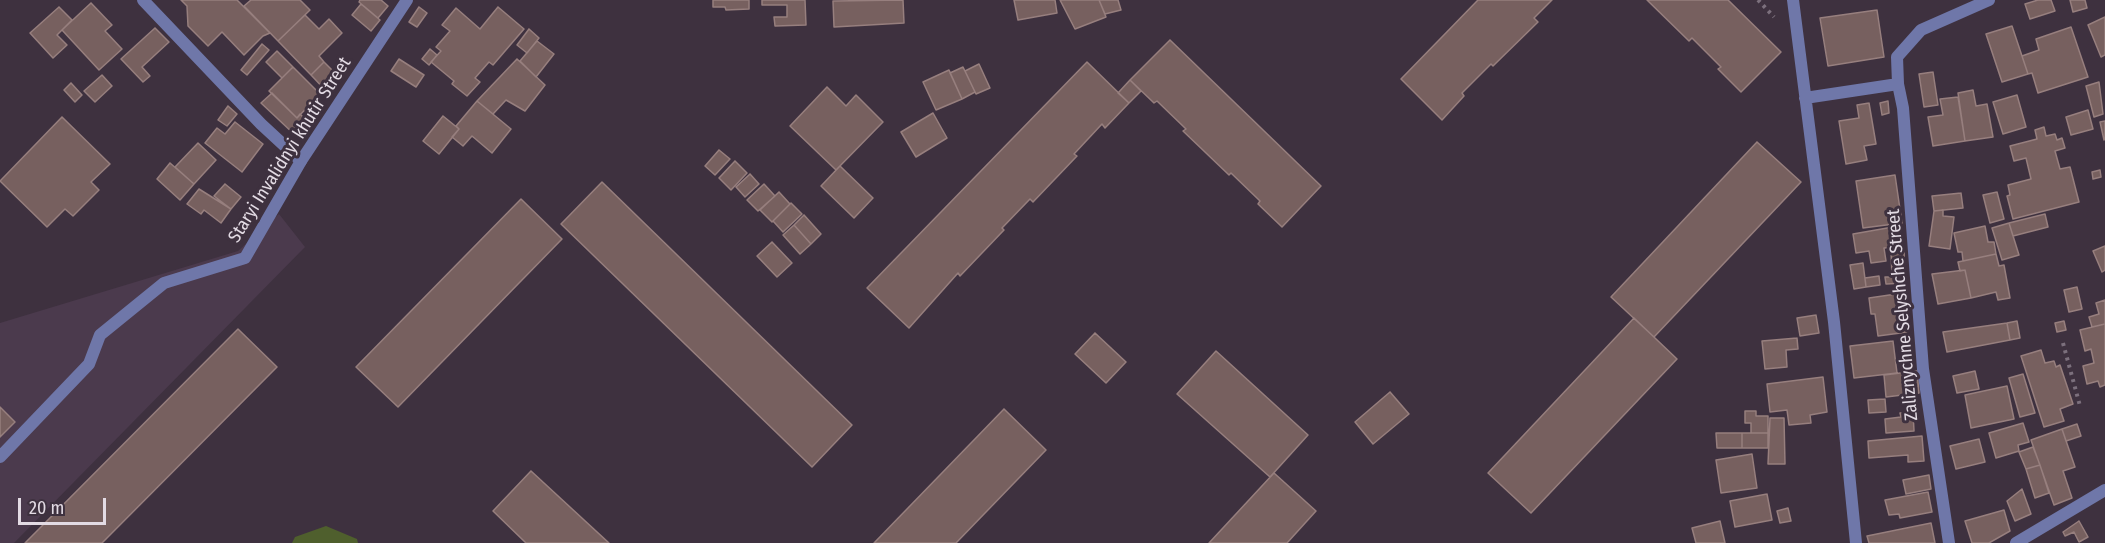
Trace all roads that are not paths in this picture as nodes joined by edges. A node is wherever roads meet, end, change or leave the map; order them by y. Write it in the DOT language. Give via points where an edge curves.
graph roads {
  1 [pos="143,0"];
  2 [pos="407,0"];
  3 [pos="1792,0"];
  4 [pos="1989,0"];
  5 [pos="1898,84"];
  6 [pos="1805,98"];
  7 [pos="301,161"];
  8 [pos="0,458"];
  9 [pos="2105,490"];
  10 [pos="1856,543"];
  11 [pos="1949,543"];
  12 [pos="2016,543"];
  1 -- 7 [label="street"];
  2 -- 7 [label="street, Staryi Invalidnyi khutir Street"];
  3 -- 6 [label="street"];
  4 -- 5 [label="street, Zaliznychne Selyshche Street" via="1922,30 1897,57"];
  5 -- 6 [label="street"];
  5 -- 11 [label="street, Zaliznychne Selyshche Street" via="1923,369"];
  6 -- 10 [label="street" via="1834,322"];
  7 -- 8 [label="street, Staryi Invalidnyi khutir Street" via="245,258 164,283 100,335 89,364"];
  9 -- 12 [label="street"];
}
